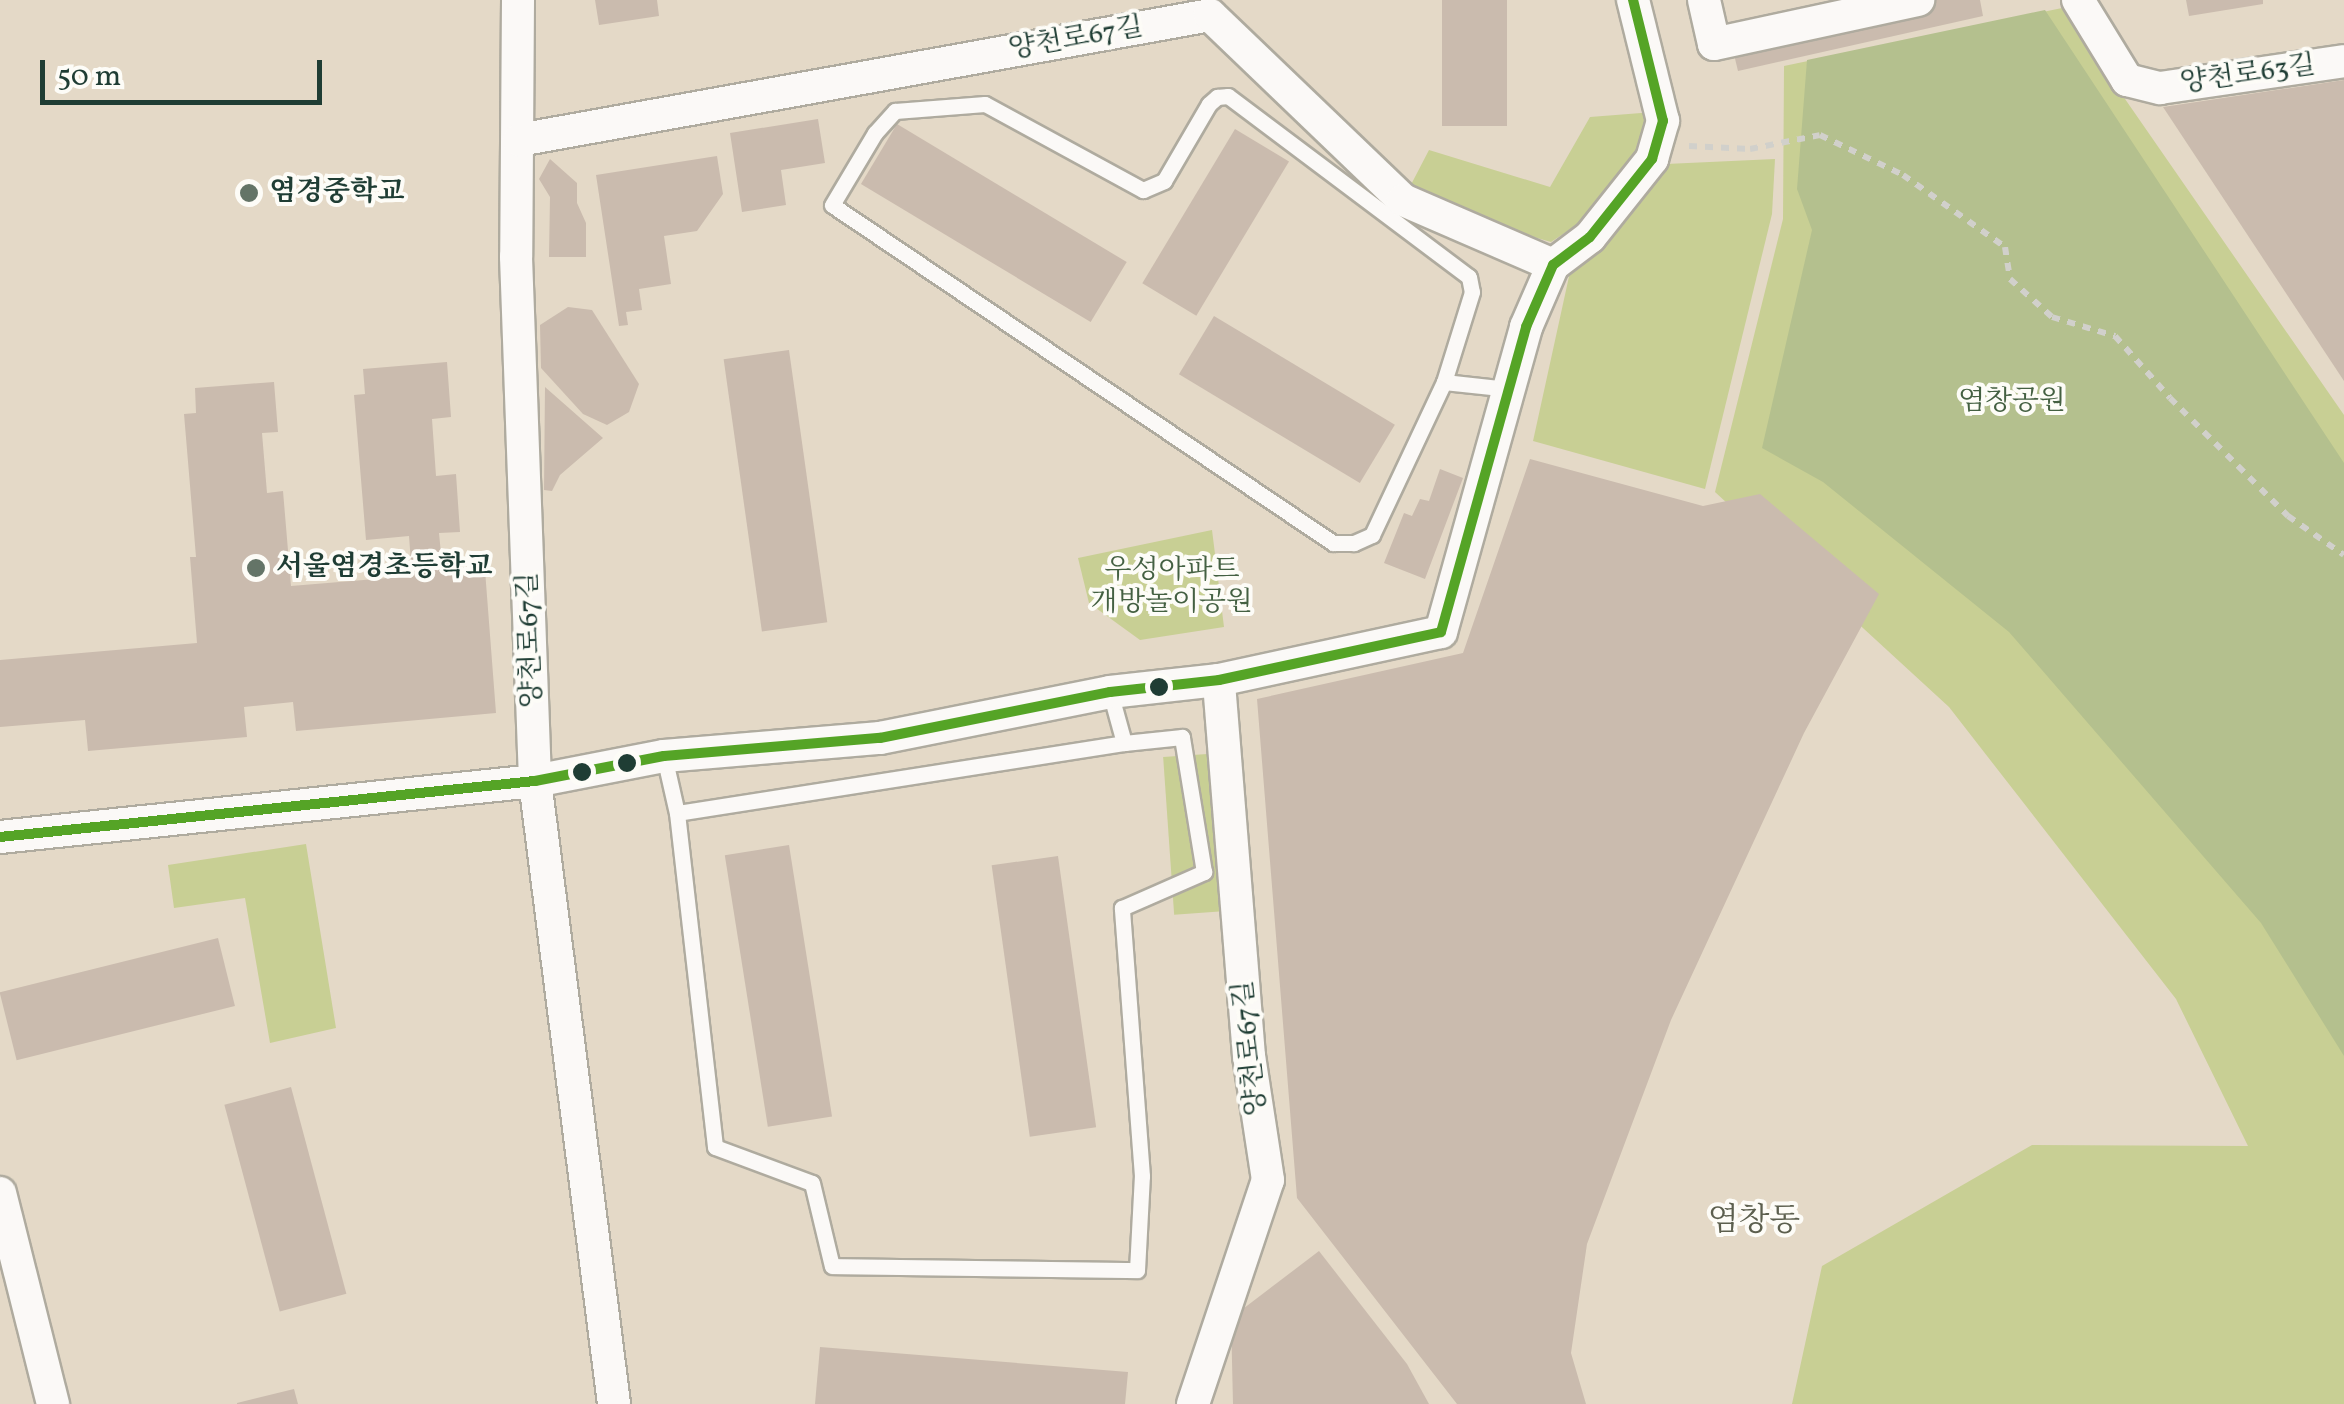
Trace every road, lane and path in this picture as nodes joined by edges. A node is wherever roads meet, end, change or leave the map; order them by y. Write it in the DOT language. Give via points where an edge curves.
graph roads {
  1 [pos="518,0"];
  2 [pos="1632,0"];
  3 [pos="1704,0"];
  4 [pos="1918,0"];
  5 [pos="2078,0"];
  6 [pos="2344,61"];
  7 [pos="1662,121"];
  8 [pos="519,140"];
  9 [pos="1553,265"];
  10 [pos="1444,382"];
  11 [pos="1508,389"];
  12 [pos="2344,555"];
  13 [pos="1219,680"];
  14 [pos="1110,692"];
  15 [pos="1124,743"];
  16 [pos="664,756"];
  17 [pos="535,780"];
  18 [pos="677,814"];
  19 [pos="0,836"];
  20 [pos="0,1193"];
  21 [pos="53,1404"];
  22 [pos="614,1404"];
  23 [pos="1193,1404"];
  1 -- 8 [label="street, 양천로67길"];
  2 -- 7 [label="street"];
  3 -- 4 [label="street" via="1714,44"];
  5 -- 6 [label="street, 양천로63길" via="2127,80 2160,88"];
  7 -- 9 [label="street" via="1652,159 1615,211"];
  7 -- 12 [label="path" via="1691,148 1750,149 1820,135 1904,176 2006,247 2010,279 2052,317 2115,336 2288,516"];
  8 -- 9 [label="street, 양천로67길" via="1210,15 1403,200"];
  8 -- 17 [label="street, 양천로67길" via="516,257"];
  9 -- 11 [label="street"];
  10 -- 10 [label="lane" via="1472,292 1469,277 1228,96 1209,104 1164,181 1143,190 984,104 895,111 832,205 1333,543 1372,535"];
  10 -- 11 [label="lane"];
  11 -- 13 [label="street" via="1441,632"];
  13 -- 14 [label="street"];
  13 -- 23 [label="street, 양천로67길" via="1249,1056 1268,1180"];
  14 -- 15 [label="lane"];
  14 -- 16 [label="street" via="880,738"];
  15 -- 18 [label="lane"];
  15 -- 18 [label="lane" via="1182,737 1204,872 1122,908 1142,1176 1137,1270 832,1266 812,1183 716,1147"];
  16 -- 17 [label="street"];
  16 -- 18 [label="lane"];
  17 -- 19 [label="street"];
  17 -- 22 [label="street, 양천로67길"];
  20 -- 21 [label="street"];
}
